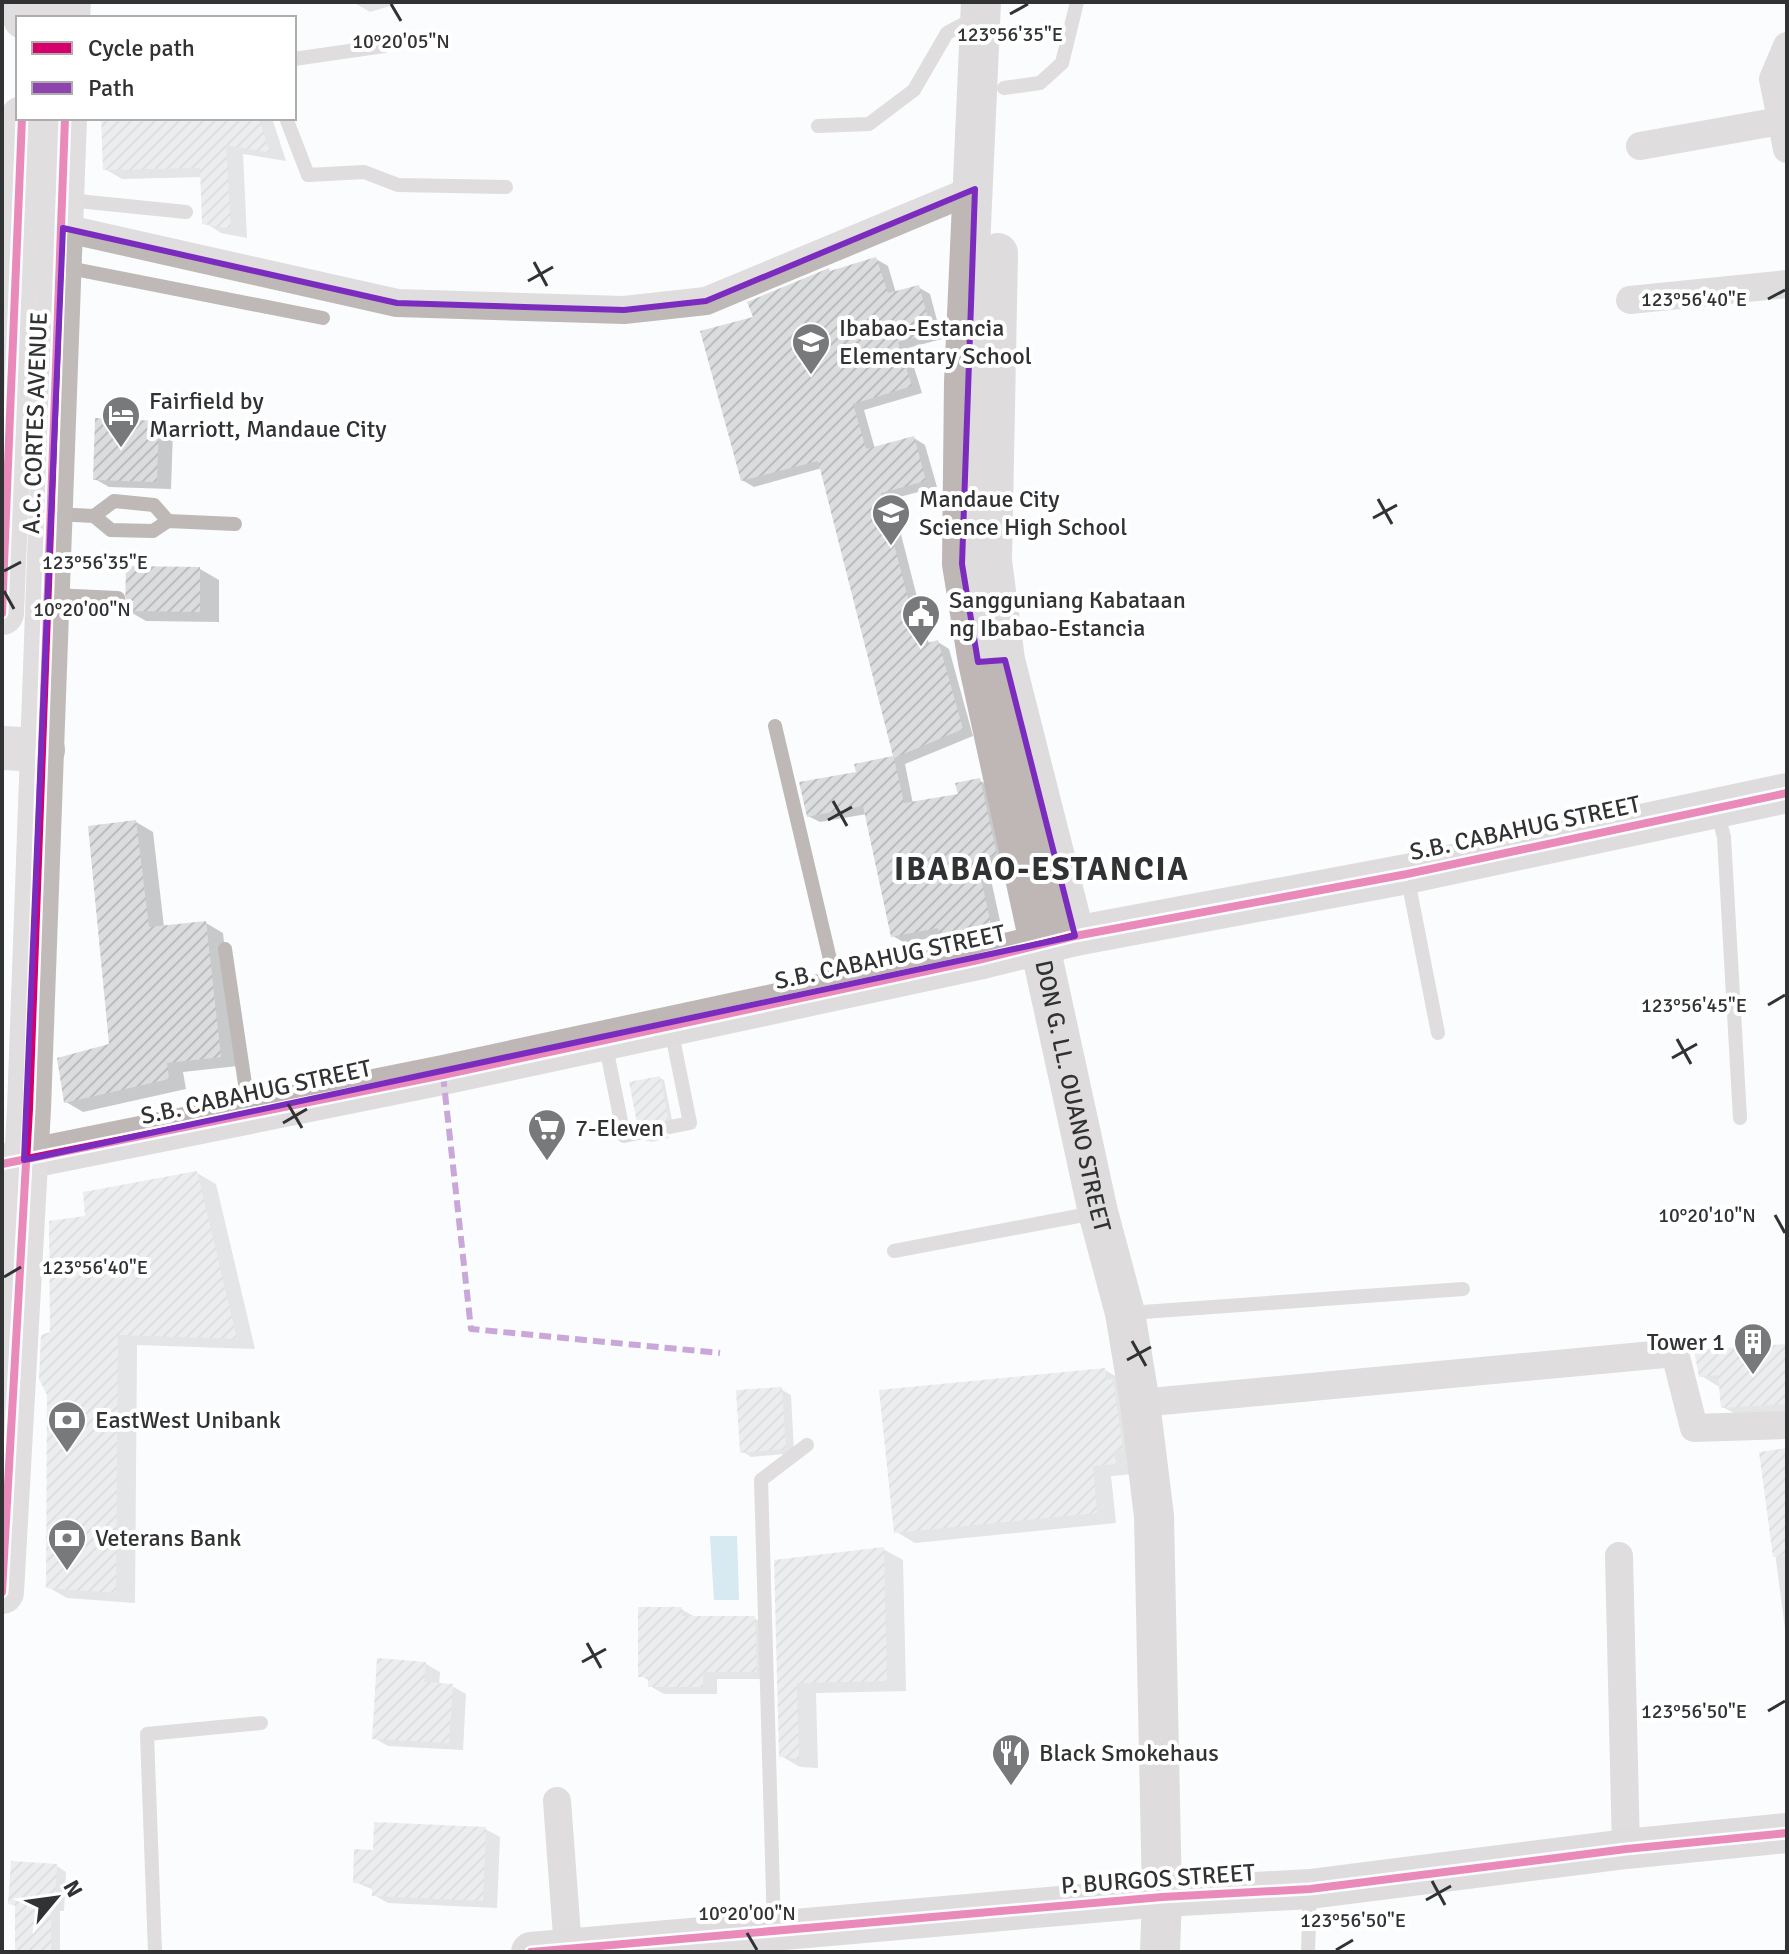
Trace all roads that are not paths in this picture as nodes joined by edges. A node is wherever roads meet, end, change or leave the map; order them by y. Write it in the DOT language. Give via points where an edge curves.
graph roads {
  1 [pos="1077,2"];
  2 [pos="990,6"];
  3 [pos="384,46"];
  4 [pos="1787,46"];
  5 [pos="296,59"];
  6 [pos="1004,88"];
  7 [pos="22,120"];
  8 [pos="64,120"];
  9 [pos="287,120"];
  10 [pos="818,126"];
  11 [pos="1784,135"];
  12 [pos="1640,146"];
  13 [pos="506,187"];
  14 [pos="975,189"];
  15 [pos="186,212"];
  16 [pos="35,238"];
  17 [pos="1787,284"];
  18 [pos="1630,300"];
  19 [pos="981,316"];
  20 [pos="323,318"];
  21 [pos="6,413"];
  22 [pos="51,514"];
  23 [pos="94,516"];
  24 [pos="168,521"];
  25 [pos="235,524"];
  26 [pos="47,594"];
  27 [pos="118,598"];
  28 [pos="2,613"];
  29 [pos="775,726"];
  30 [pos="23,749"];
  31 [pos="1787,793"];
  32 [pos="1716,807"];
  33 [pos="1407,874"];
  34 [pos="1058,940"];
  35 [pos="225,949"];
  36 [pos="837,989"];
  37 [pos="670,1025"];
  38 [pos="1438,1033"];
  39 [pos="604,1039"];
  40 [pos="250,1113"];
  41 [pos="1740,1118"];
  42 [pos="670,1127"];
  43 [pos="639,1133"];
  44 [pos="13,1162"];
  45 [pos="1098,1212"];
  46 [pos="894,1251"];
  47 [pos="1463,1289"];
  48 [pos="1125,1313"];
  49 [pos="1140,1403"];
  50 [pos="1787,1425"];
  51 [pos="807,1445"];
  52 [pos="1619,1556"];
  53 [pos="2,1592"];
  54 [pos="261,1723"];
  55 [pos="557,1801"];
  56 [pos="1787,1833"];
  57 [pos="1626,1849"];
  58 [pos="1310,1889"];
  59 [pos="1162,1897"];
  60 [pos="774,1932"];
  61 [pos="549,1950"];
  62 [pos="155,1952"];
  63 [pos="1160,1952"];
  64 [pos="1308,1952"];
  1 -- 6 [label="lane" via="1062,63 1040,83"];
  2 -- 6 [label="street, DON G. LL. OUANO STREET"];
  2 -- 10 [label="lane" via="947,33 914,90 869,124"];
  2 -- 14 [label="street, DON G. LL. OUANO STREET"];
  3 -- 5 [label="lane"];
  4 -- 11 [label="street" via="1773,79"];
  6 -- 19 [label="street, DON G. LL. OUANO STREET"];
  7 -- 16 [label="main road, A.C. CORTES AVENUE"];
  8 -- 16 [label="main road, A.C. CORTES AVENUE"];
  9 -- 13 [label="lane" via="308,175 364,172 398,185"];
  11 -- 12 [label="street"];
  14 -- 16 [label="street" via="706,301 624,310 397,303"];
  14 -- 19 [label="street, DON G. LL. OUANO STREET"];
  15 -- 16 [label="lane"];
  16 -- 20 [label="lane"];
  16 -- 21 [label="main road, A.C. CORTES AVENUE"];
  16 -- 22 [label="main road, A.C. CORTES AVENUE"];
  17 -- 18 [label="street"];
  19 -- 34 [label="street, DON G. LL. OUANO STREET" via="991,661"];
  21 -- 28 [label="main road, A.C. CORTES AVENUE"];
  22 -- 23 [label="lane"];
  22 -- 26 [label="main road, A.C. CORTES AVENUE"];
  23 -- 24 [label="lane" via="111,530 153,531"];
  23 -- 24 [label="lane" via="114,501 154,505"];
  24 -- 25 [label="lane"];
  26 -- 27 [label="lane"];
  26 -- 30 [label="main road, A.C. CORTES AVENUE"];
  29 -- 36 [label="lane"];
  30 -- 44 [label="main road, A.C. CORTES AVENUE"];
  31 -- 32 [label="street, S.B. CABAHUG STREET"];
  32 -- 33 [label="street, S.B. CABAHUG STREET"];
  32 -- 41 [label="lane" via="1724,837"];
  33 -- 34 [label="street, S.B. CABAHUG STREET"];
  33 -- 38 [label="lane"];
  34 -- 36 [label="street, S.B. CABAHUG STREET"];
  34 -- 45 [label="street, DON G. LL. OUANO STREET"];
  35 -- 40 [label="lane"];
  36 -- 37 [label="street, S.B. CABAHUG STREET"];
  37 -- 39 [label="street, S.B. CABAHUG STREET"];
  37 -- 42 [label="lane" via="690,1123"];
  39 -- 40 [label="street, S.B. CABAHUG STREET"];
  39 -- 43 [label="lane" via="624,1136"];
  40 -- 44 [label="street, S.B. CABAHUG STREET"];
  44 -- 53 [label="main road, A.C. CORTES AVENUE"];
  45 -- 46 [label="lane"];
  45 -- 48 [label="street, DON G. LL. OUANO STREET"];
  47 -- 48 [label="lane"];
  48 -- 49 [label="street, DON G. LL. OUANO STREET"];
  49 -- 50 [label="street" via="1675,1353 1694,1428"];
  49 -- 59 [label="street, DON G. LL. OUANO STREET" via="1155,1529"];
  51 -- 60 [label="lane" via="761,1480"];
  52 -- 57 [label="street"];
  54 -- 62 [label="lane" via="147,1734"];
  55 -- 61 [label="street"];
  56 -- 57 [label="street, P. BURGOS STREET"];
  57 -- 58 [label="street, P. BURGOS STREET"];
  58 -- 59 [label="street, P. BURGOS STREET"];
  58 -- 64 [label="lane"];
  59 -- 60 [label="street, P. BURGOS STREET"];
  59 -- 63 [label="street, DON G. LL. OUANO STREET"];
  60 -- 61 [label="street, P. BURGOS STREET"];
}
